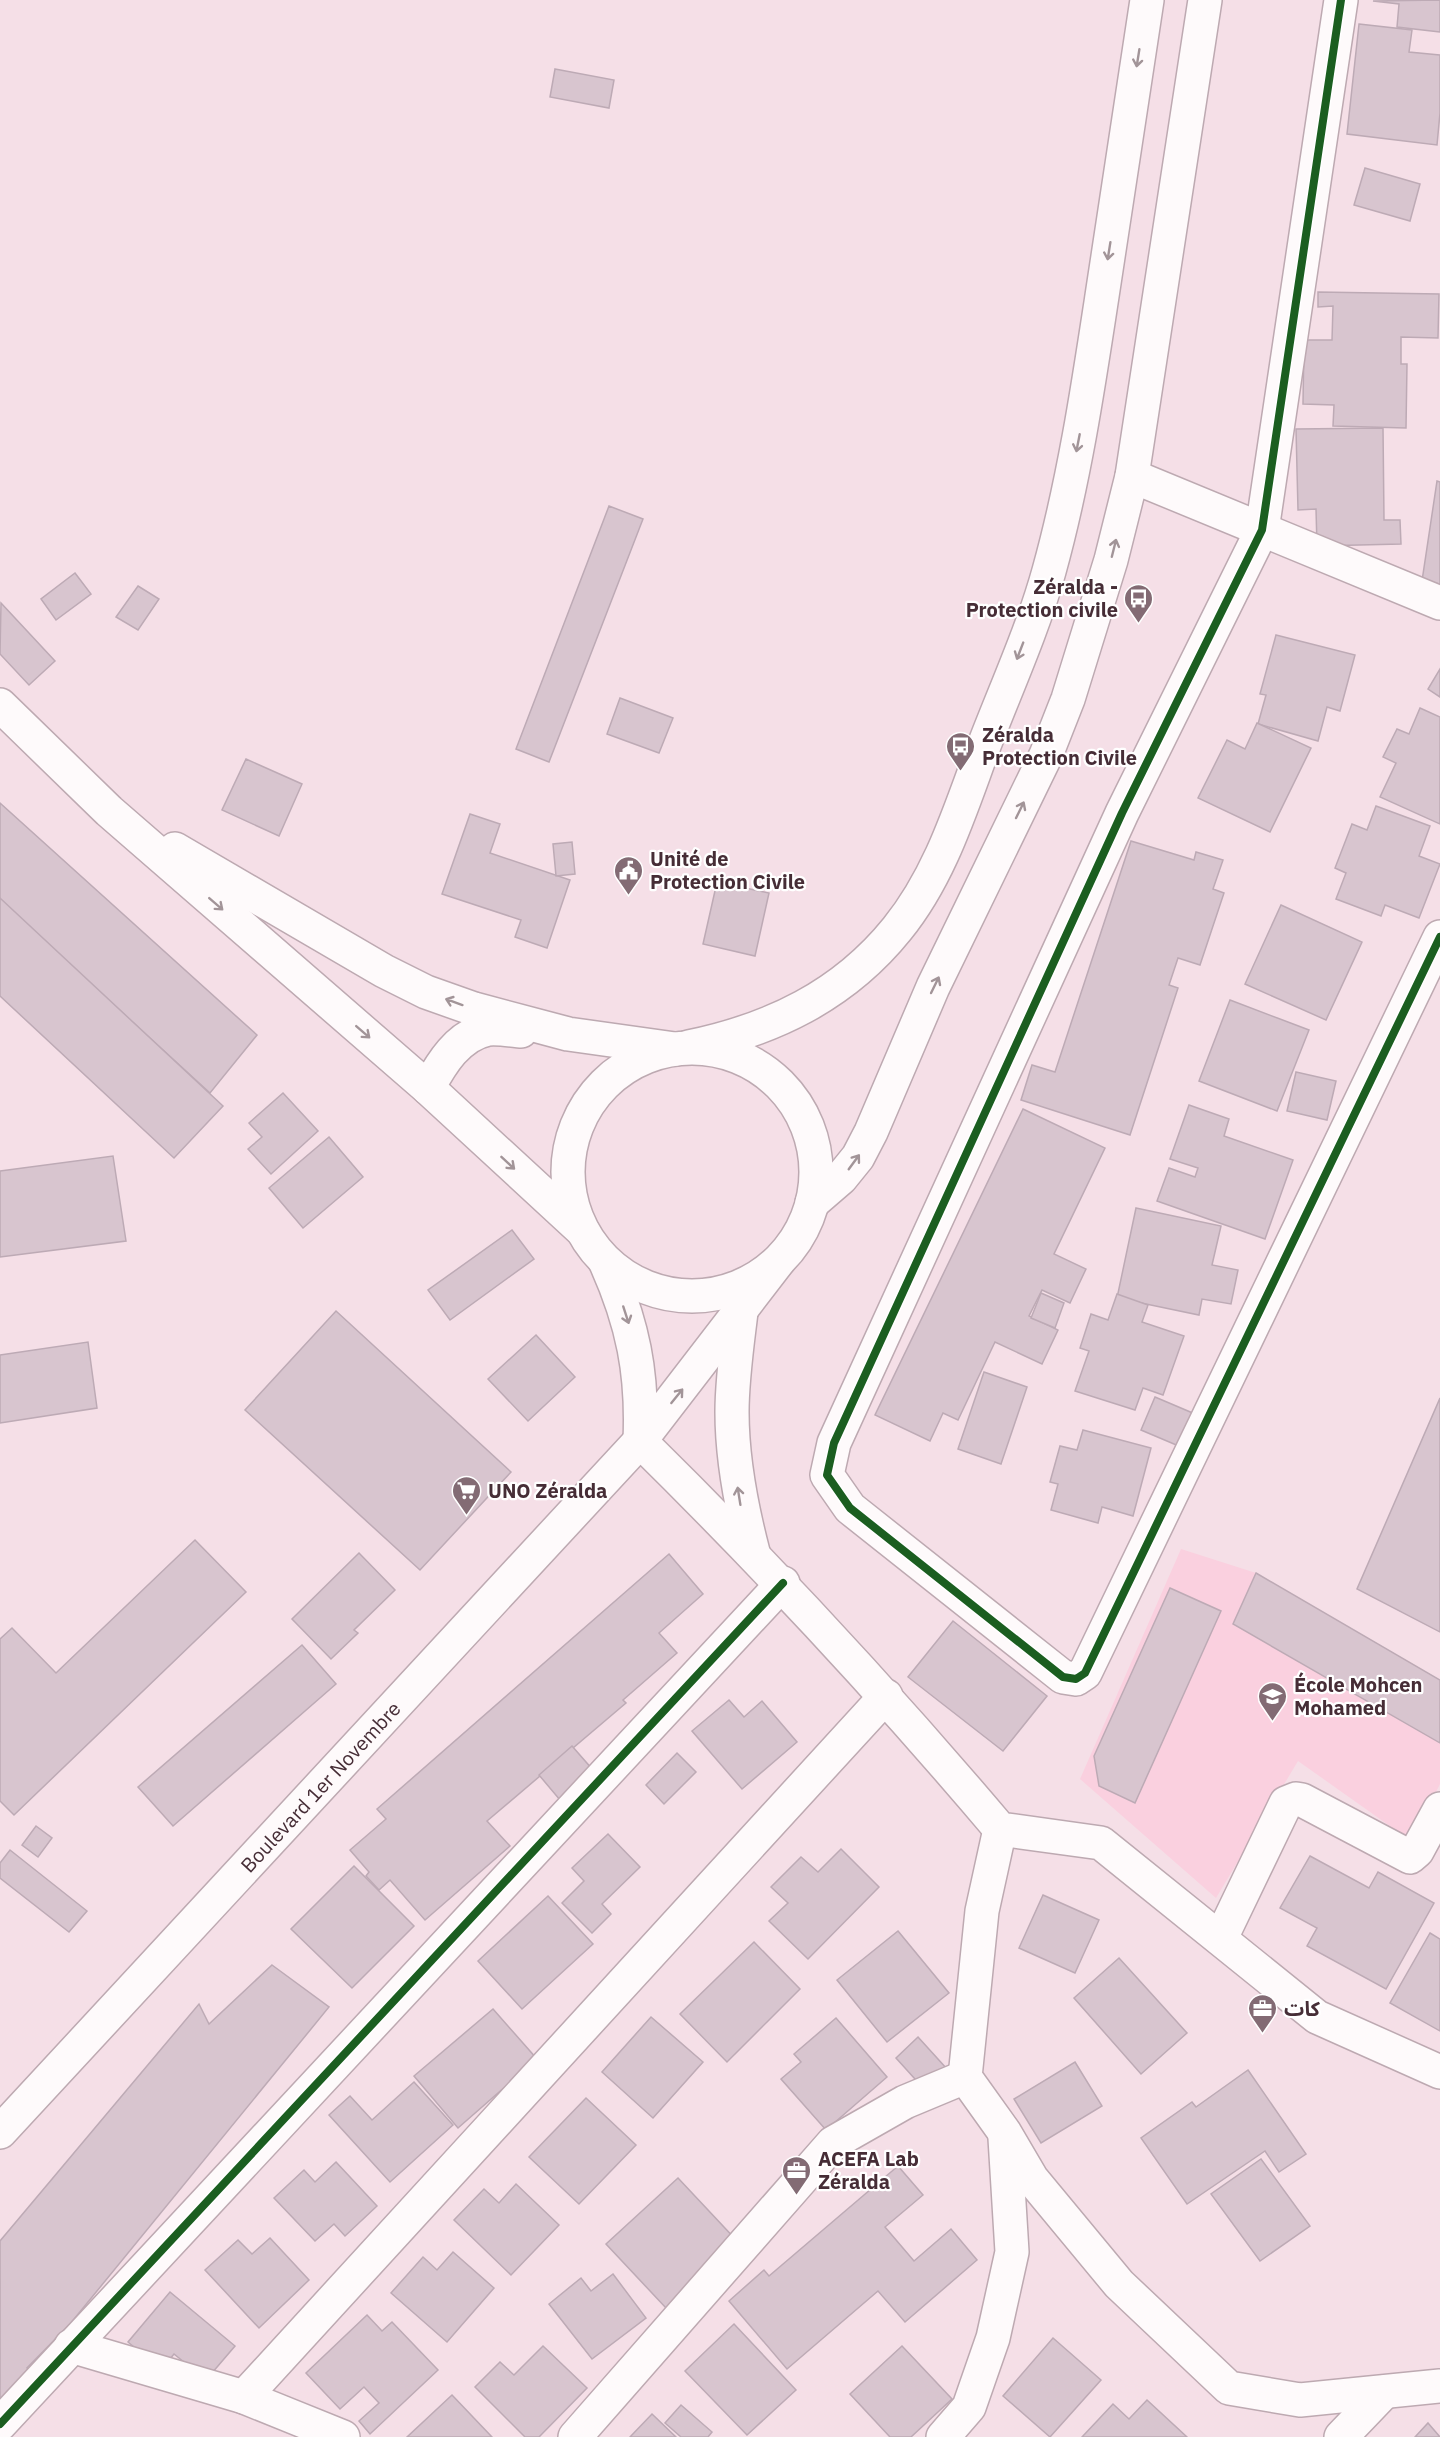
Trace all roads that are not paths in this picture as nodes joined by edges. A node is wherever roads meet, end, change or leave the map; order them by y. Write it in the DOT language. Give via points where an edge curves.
graph roads {
  1 [pos="1147,0"];
  2 [pos="1204,0"];
  3 [pos="1341,0"];
  4 [pos="1132,476"];
  5 [pos="1262,530"];
  6 [pos="1440,603"];
  7 [pos="0,705"];
  8 [pos="109,811"];
  9 [pos="1440,937"];
  10 [pos="568,1034"];
  11 [pos="682,1048"];
  12 [pos="428,1088"];
  13 [pos="813,1203"];
  14 [pos="582,1230"];
  15 [pos="604,1261"];
  16 [pos="777,1263"];
  17 [pos="741,1311"];
  18 [pos="640,1441"];
  19 [pos="753,1552"];
  20 [pos="783,1583"];
  21 [pos="886,1696"];
  22 [pos="1440,1809"];
  23 [pos="1000,1829"];
  24 [pos="1221,1938"];
  25 [pos="1440,2072"];
  26 [pos="965,2077"];
  27 [pos="0,2132"];
  28 [pos="1005,2133"];
  29 [pos="71,2346"];
  30 [pos="1440,2386"];
  31 [pos="1384,2392"];
  32 [pos="244,2397"];
  33 [pos="0,2424"];
  34 [pos="343,2437"];
  35 [pos="575,2437"];
  36 [pos="943,2437"];
  37 [pos="1341,2437"];
  1 -- 11 [label="main road, one-way" via="1068,491 1048,573 947,844 926,888 896,931 856,970 819,998 778,1021 735,1037"];
  2 -- 4 [label="main road"];
  3 -- 5 [label="main road"];
  4 -- 5 [label="main road"];
  13 -- 4 [label="main road, one-way" via="858,1158 933,987 1046,755 1068,699 1111,560"];
  5 -- 6 [label="main road"];
  5 -- 9 [label="main road" via="1122,813 834,1443 827,1475 850,1508 1063,1677 1076,1679 1085,1673"];
  7 -- 8 [label="main road"];
  10 -- 8 [label="main road, one-way" via="426,992"];
  8 -- 12 [label="main road, one-way"];
  10 -- 11 [label="main road"];
  10 -- 12 [label="main road" via="489,1029 477,1033 448,1054"];
  11 -- 13 [label="main road" via="722,1052 752,1064 778,1083 799,1109 812,1138 816,1171"];
  11 -- 14 [label="main road" via="637,1061 604,1084 581,1116 569,1154 569,1193"];
  12 -- 14 [label="main road, one-way"];
  13 -- 16 [label="main road, Boulevard 1er Novembre" via="792,1245"];
  14 -- 15 [label="main road"];
  15 -- 16 [label="main road" via="635,1283 671,1295 709,1295 745,1284"];
  15 -- 18 [label="main road, one-way" via="626,1312 639,1366"];
  16 -- 17 [label="main road, Boulevard 1er Novembre"];
  18 -- 17 [label="main road, Boulevard 1er Novembre, one-way"];
  19 -- 17 [label="main road, one-way" via="734,1458 732,1410"];
  18 -- 19 [label="main road"];
  18 -- 27 [label="main road, Boulevard 1er Novembre"];
  19 -- 20 [label="main road"];
  20 -- 21 [label="main road"];
  20 -- 29 [label="main road"];
  21 -- 23 [label="main road"];
  21 -- 32 [label="main road"];
  22 -- 24 [label="main road" via="1410,1857 1302,1800 1291,1800 1286,1803"];
  23 -- 24 [label="main road" via="1101,1843"];
  23 -- 26 [label="main road" via="982,1911"];
  24 -- 25 [label="main road" via="1317,2017"];
  26 -- 28 [label="main road"];
  26 -- 35 [label="main road" via="905,2102 833,2144"];
  28 -- 31 [label="main road" via="1032,2179 1119,2284 1229,2388 1300,2400"];
  28 -- 36 [label="main road" via="1012,2252 993,2338 969,2407"];
  29 -- 32 [label="main road"];
  29 -- 33 [label="main road"];
  30 -- 31 [label="main road"];
  31 -- 37 [label="main road"];
  32 -- 34 [label="main road"];
}
